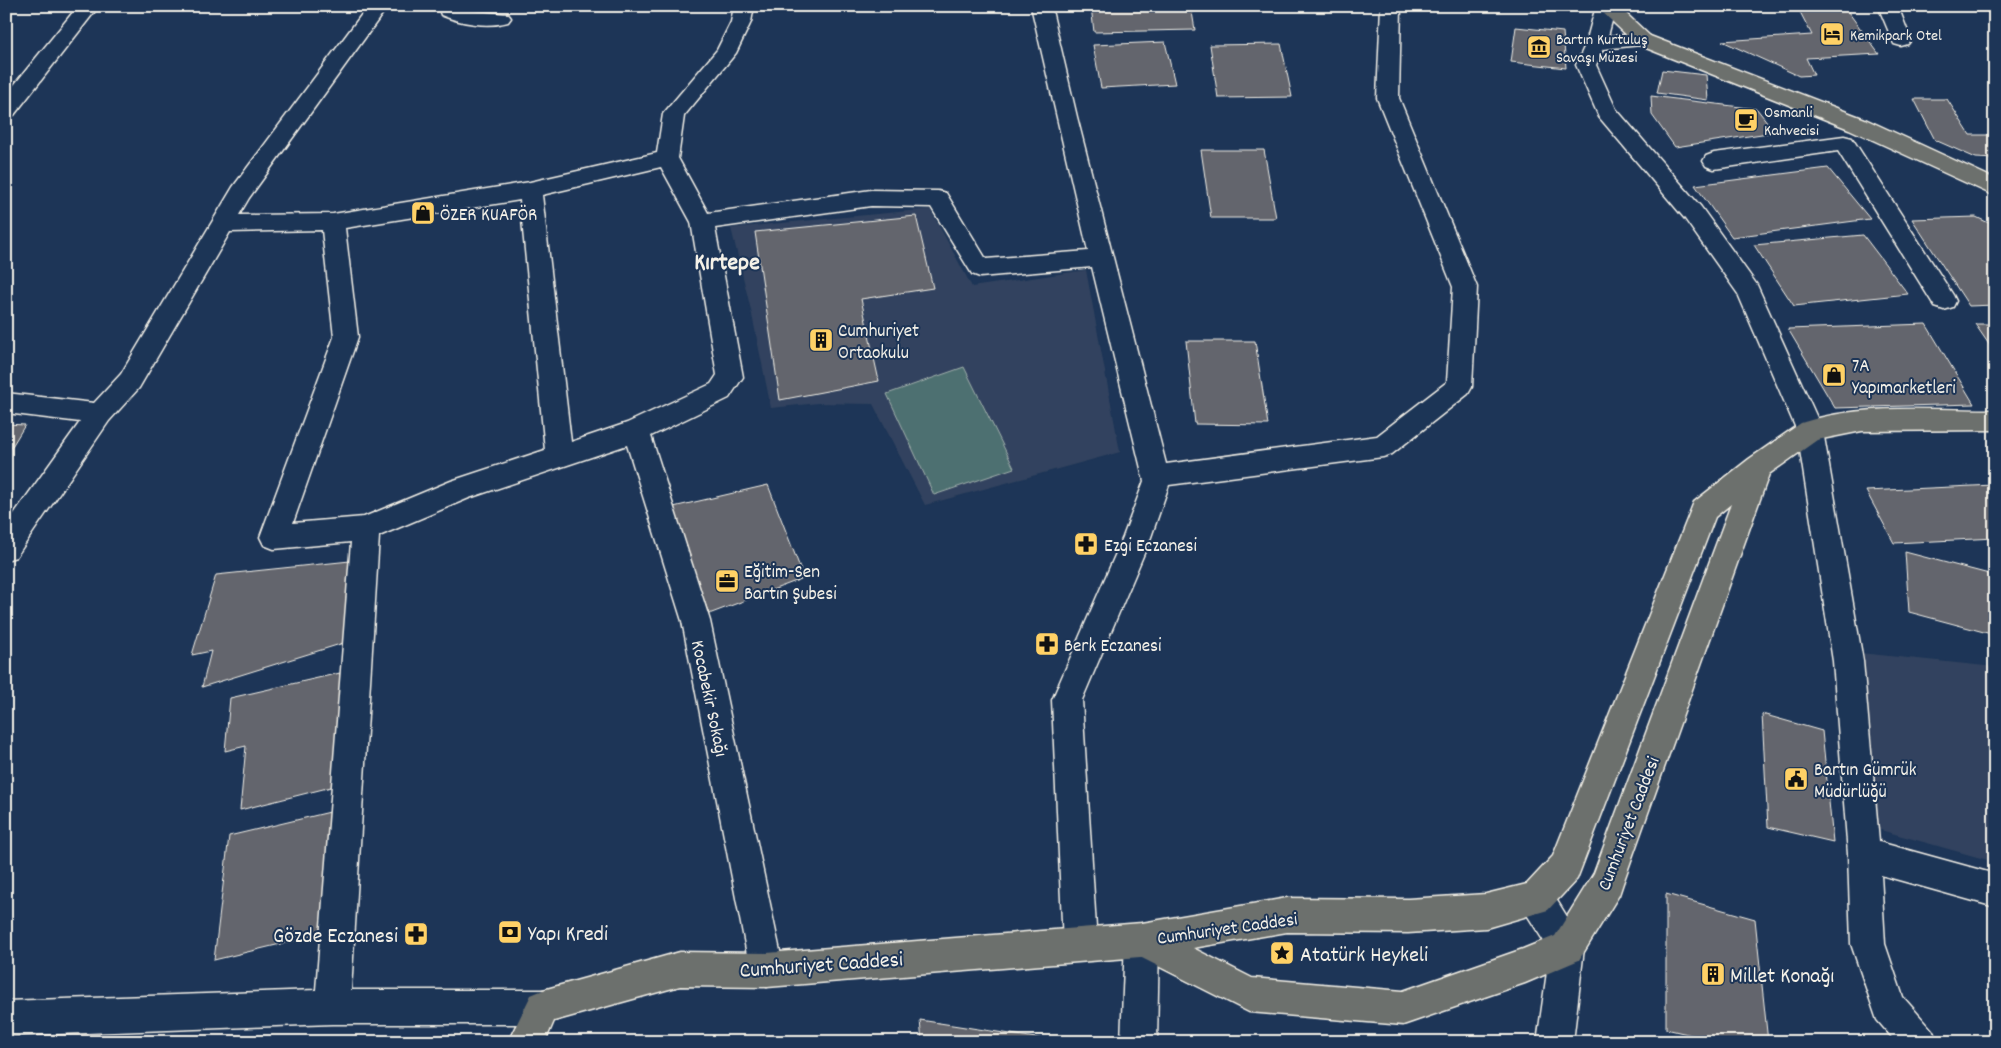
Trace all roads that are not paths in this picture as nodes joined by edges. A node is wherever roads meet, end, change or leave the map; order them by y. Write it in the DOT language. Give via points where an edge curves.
graph roads {
  1 [pos="89,6"];
  2 [pos="378,6"];
  3 [pos="448,6"];
  4 [pos="744,6"];
  5 [pos="1041,6"];
  6 [pos="1390,6"];
  7 [pos="1606,6"];
  8 [pos="1888,6"];
  9 [pos="500,18"];
  10 [pos="1643,40"];
  11 [pos="1901,40"];
  12 [pos="1596,43"];
  13 [pos="6,110"];
  14 [pos="1857,124"];
  15 [pos="1844,143"];
  16 [pos="667,158"];
  17 [pos="1714,160"];
  18 [pos="1995,188"];
  19 [pos="530,190"];
  20 [pos="333,222"];
  21 [pos="702,222"];
  22 [pos="221,224"];
  23 [pos="1101,258"];
  24 [pos="1944,301"];
  25 [pos="6,403"];
  26 [pos="100,414"];
  27 [pos="1995,420"];
  28 [pos="636,431"];
  29 [pos="1810,431"];
  30 [pos="559,455"];
  31 [pos="1758,468"];
  32 [pos="1156,476"];
  33 [pos="18,512"];
  34 [pos="366,528"];
  35 [pos="6,548"];
  36 [pos="1864,854"];
  37 [pos="1995,891"];
  38 [pos="1536,898"];
  39 [pos="1142,940"];
  40 [pos="1080,944"];
  41 [pos="1567,948"];
  42 [pos="767,970"];
  43 [pos="332,1007"];
  44 [pos="543,1007"];
  45 [pos="1889,1008"];
  46 [pos="6,1020"];
  47 [pos="526,1042"];
  48 [pos="1139,1042"];
  49 [pos="1555,1042"];
  50 [pos="1911,1042"];
  51 [pos="1920,1042"];
  1 -- 13 [label="street"];
  2 -- 22 [label="street"];
  3 -- 9 [label="street" via="448,11 460,16"];
  4 -- 16 [label="street" via="741,22 726,52 674,114"];
  5 -- 23 [label="street"];
  6 -- 32 [label="street" via="1388,98 1465,287 1459,388 1383,446"];
  7 -- 10 [label="main road"];
  7 -- 12 [label="street"];
  8 -- 11 [label="street"];
  10 -- 12 [label="street"];
  10 -- 14 [label="main road"];
  12 -- 29 [label="street" via="1586,65 1607,112 1693,213 1748,291"];
  14 -- 15 [label="street"];
  14 -- 18 [label="main road"];
  15 -- 17 [label="street"];
  15 -- 24 [label="street"];
  16 -- 19 [label="street"];
  16 -- 21 [label="street"];
  19 -- 20 [label="street"];
  19 -- 30 [label="street"];
  20 -- 22 [label="street"];
  20 -- 34 [label="street" via="346,337 274,537"];
  21 -- 23 [label="street" via="871,198 938,199 980,268"];
  21 -- 28 [label="street" via="730,377 720,391"];
  22 -- 26 [label="street" via="130,381"];
  23 -- 32 [label="street"];
  25 -- 26 [label="street"];
  26 -- 33 [label="street"];
  27 -- 29 [label="main road" via="1862,420"];
  28 -- 30 [label="street"];
  28 -- 42 [label="street, Kocabekir Sokağı" via="696,621"];
  29 -- 31 [label="main road"];
  29 -- 36 [label="street" via="1848,661"];
  30 -- 34 [label="street" via="462,489"];
  31 -- 38 [label="main road" via="1704,510 1565,867"];
  31 -- 41 [label="main road, Cumhuriyet Caddesi" via="1607,883"];
  32 -- 40 [label="street" via="1157,481 1136,537 1067,700"];
  33 -- 35 [label="street"];
  34 -- 43 [label="street"];
  36 -- 37 [label="street"];
  36 -- 45 [label="street" via="1868,944"];
  38 -- 39 [label="main road, Cumhuriyet Caddesi" via="1486,910 1408,916 1287,915"];
  38 -- 41 [label="street"];
  39 -- 40 [label="main road, Cumhuriyet Caddesi"];
  39 -- 41 [label="main road, Cumhuriyet Caddesi" via="1249,995 1403,1008"];
  39 -- 48 [label="street"];
  40 -- 42 [label="main road, Cumhuriyet Caddesi"];
  41 -- 49 [label="street"];
  42 -- 44 [label="main road, Cumhuriyet Caddesi" via="680,969"];
  43 -- 44 [label="street"];
  43 -- 46 [label="street"];
  44 -- 47 [label="main road"];
  45 -- 50 [label="street"];
  45 -- 51 [label="street"];
}
